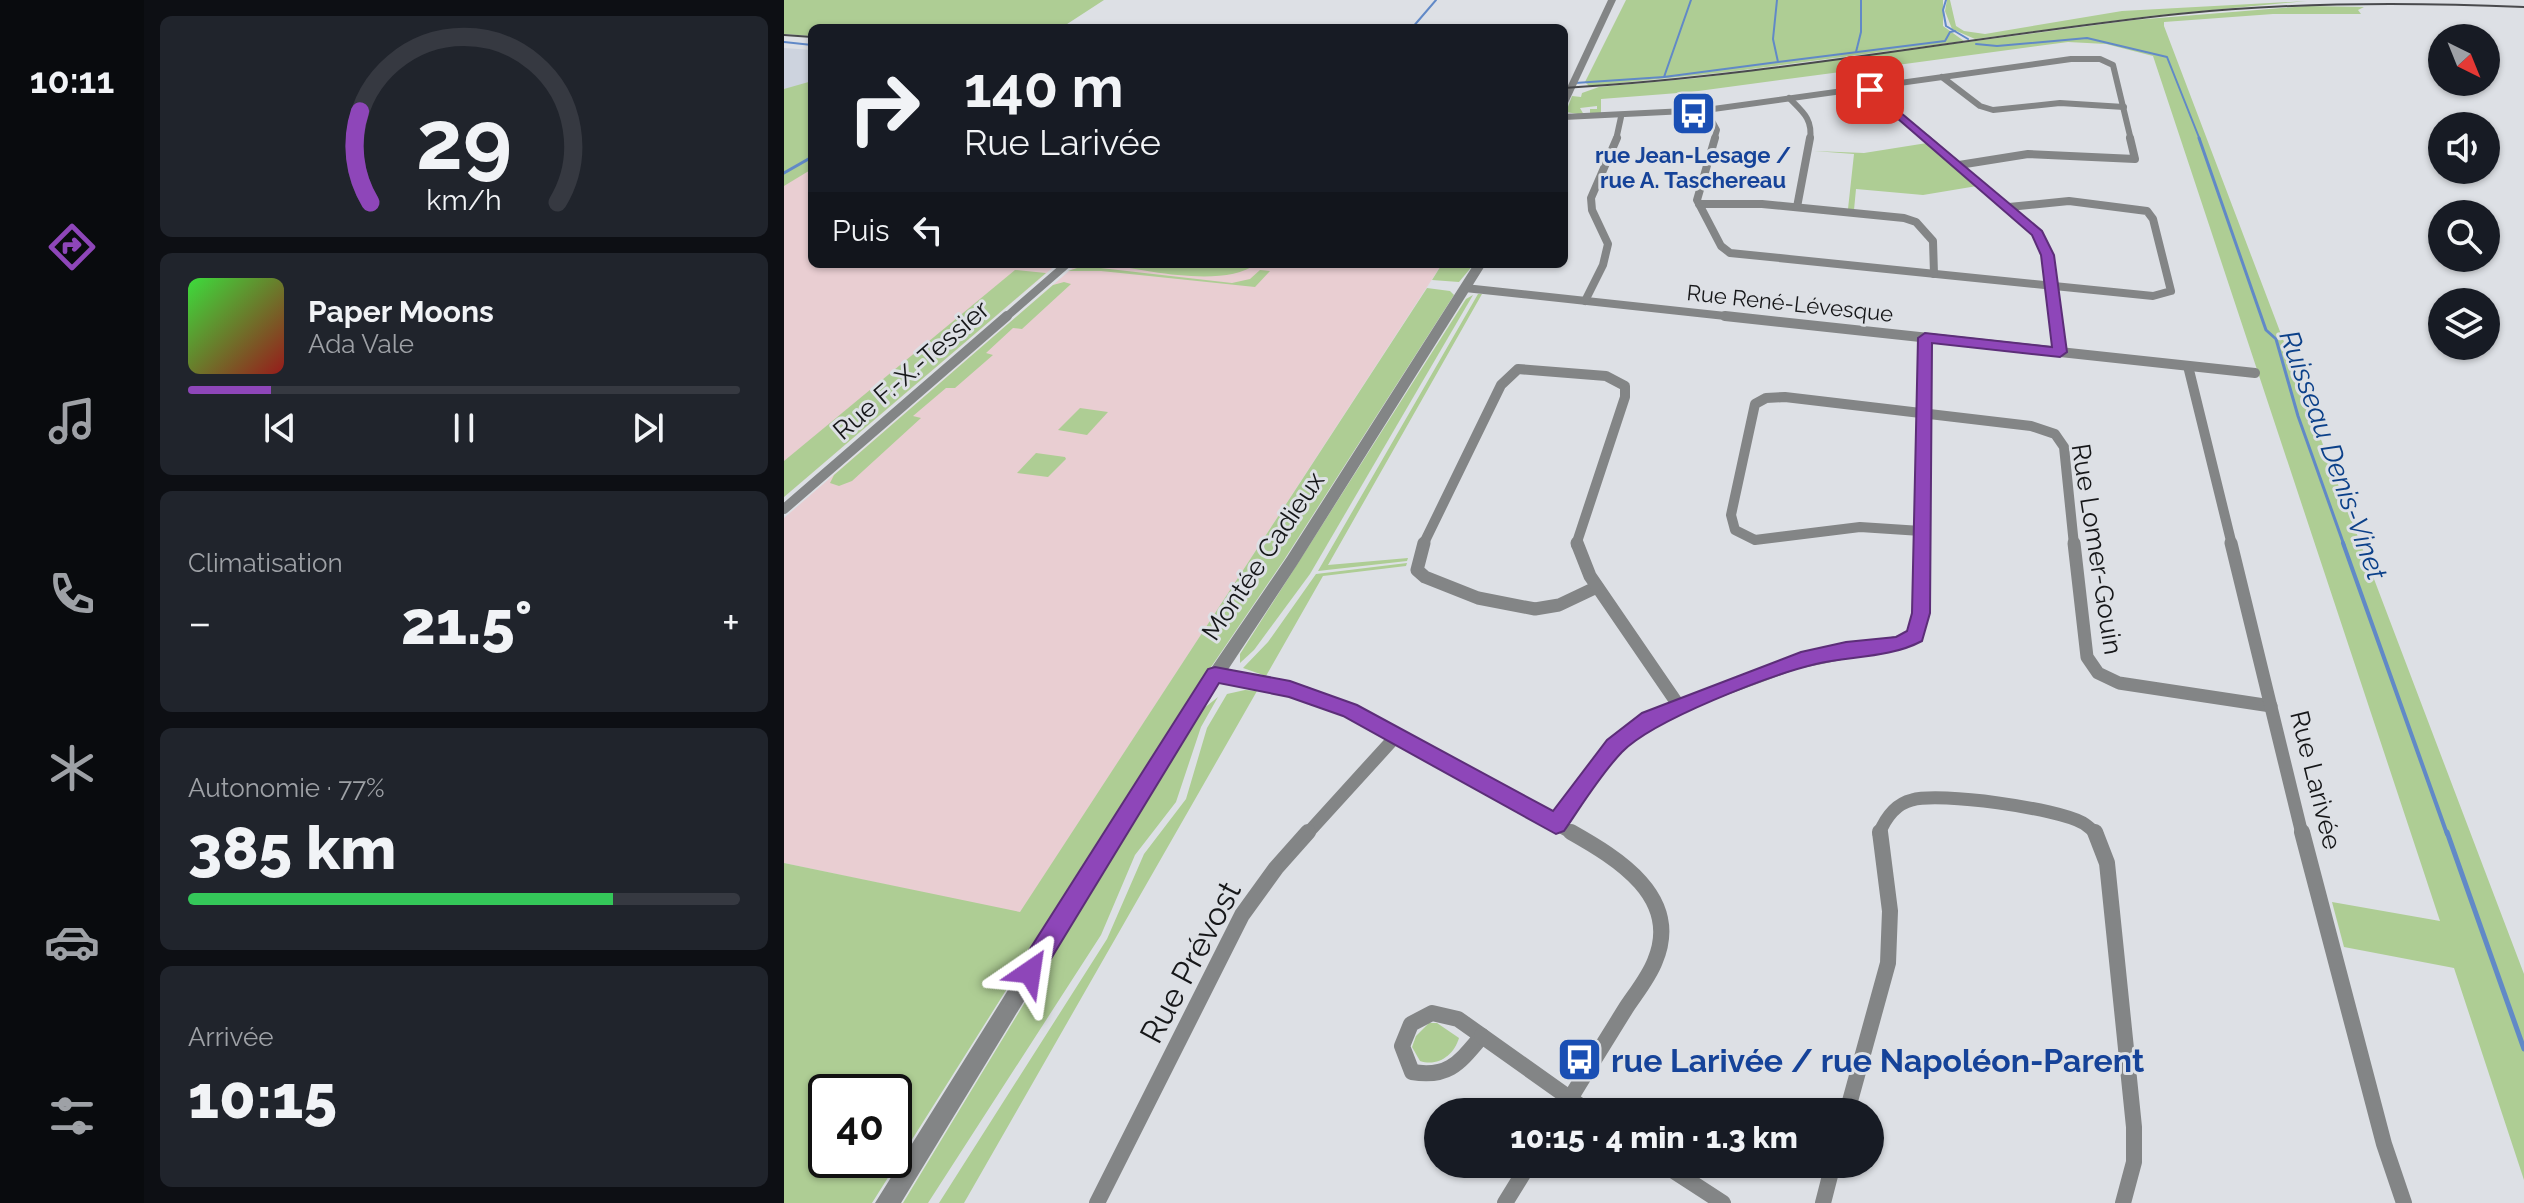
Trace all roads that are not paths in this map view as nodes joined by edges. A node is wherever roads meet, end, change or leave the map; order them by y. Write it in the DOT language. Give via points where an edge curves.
graph roads {
  1 [pos="1612,0"];
  2 [pos="1942,77"];
  3 [pos="1867,88"];
  4 [pos="1568,94"];
  5 [pos="1789,98"];
  6 [pos="2124,107"];
  7 [pos="1706,110"];
  8 [pos="1568,117"];
  9 [pos="1621,117"];
  10 [pos="1959,165"];
  11 [pos="1699,204"];
  12 [pos="1797,207"];
  13 [pos="2009,207"];
  14 [pos="1062,268"];
  15 [pos="1478,268"];
  16 [pos="1934,274"];
  17 [pos="2051,286"];
  18 [pos="1465,288"];
  19 [pos="1585,301"];
  20 [pos="1925,338"];
  21 [pos="2060,352"];
  22 [pos="2188,366"];
  23 [pos="2255,373"];
  24 [pos="1924,413"];
  25 [pos="784,509"];
  26 [pos="1921,531"];
  27 [pos="1597,587"];
  28 [pos="1215,675"];
  29 [pos="1679,706"];
  30 [pos="2271,706"];
  31 [pos="1398,734"];
  32 [pos="1556,824"];
  33 [pos="1482,1036"];
  34 [pos="1557,1098"];
  35 [pos="1570,1098"];
  36 [pos="1851,1098"];
  37 [pos="1520,1178"];
  38 [pos="1685,1178"];
  39 [pos="1829,1178"];
  40 [pos="887,1203"];
  41 [pos="1097,1203"];
  42 [pos="1505,1203"];
  43 [pos="1723,1203"];
  44 [pos="1823,1203"];
  45 [pos="2123,1203"];
  46 [pos="2404,1203"];
  1 -- 4 [label="street"];
  2 -- 3 [label="street"];
  2 -- 6 [label="street" via="1993,110 2060,103"];
  2 -- 6 [label="street" via="2100,59 2113,65"];
  3 -- 5 [label="street"];
  3 -- 10 [label="street"];
  5 -- 7 [label="street"];
  5 -- 12 [label="street" via="1812,127"];
  6 -- 10 [label="street" via="2133,160 2028,154"];
  7 -- 9 [label="street"];
  7 -- 11 [label="street" via="1717,130 1697,192"];
  8 -- 9 [label="street"];
  9 -- 19 [label="street" via="1617,144 1591,198 1608,247"];
  10 -- 13 [label="street"];
  11 -- 12 [label="street"];
  11 -- 16 [label="street" via="1730,253"];
  12 -- 16 [label="street" via="1913,221 1934,244"];
  13 -- 17 [label="street" via="2044,244"];
  13 -- 17 [label="street" via="2075,201 2138,208 2153,217 2168,294"];
  14 -- 25 [label="street, Rue F.-X.-Tessier"];
  15 -- 18 [label="street, Montée Cadieux"];
  16 -- 17 [label="street"];
  17 -- 21 [label="street"];
  18 -- 19 [label="street, Rue René-Lévesque"];
  18 -- 28 [label="street, Montée Cadieux"];
  19 -- 20 [label="street, Rue René-Lévesque"];
  20 -- 21 [label="street, Rue René-Lévesque"];
  20 -- 24 [label="street"];
  21 -- 22 [label="street, Rue René-Lévesque"];
  22 -- 23 [label="street, Rue René-Lévesque"];
  22 -- 30 [label="street, Rue Larivée"];
  24 -- 26 [label="street"];
  24 -- 26 [label="street" via="1777,396 1759,400 1753,407 1731,520 1738,534 1755,540 1870,527"];
  24 -- 30 [label="street, Rue Lomer-Gouin" via="2036,427 2060,439 2086,656 2099,676"];
  26 -- 29 [label="street" via="1920,625 1911,639 1801,660"];
  27 -- 27 [label="street" via="1579,557 1577,539 1625,386 1606,376 1518,369 1501,385 1419,553 1417,570 1433,583 1533,610 1556,606"];
  27 -- 29 [label="street"];
  28 -- 31 [label="street" via="1306,693"];
  28 -- 40 [label="street, Montée Cadieux"];
  29 -- 32 [label="street" via="1623,737"];
  30 -- 46 [label="street, Rue Larivée" via="2376,1116"];
  31 -- 32 [label="street"];
  31 -- 41 [label="street, Rue Prévost" via="1276,868 1242,915"];
  32 -- 35 [label="street" via="1620,861 1641,880 1655,902 1662,935 1649,974"];
  33 -- 33 [label="street" via="1449,1013 1436,1011 1407,1028 1401,1049 1412,1072 1435,1076 1459,1063"];
  33 -- 34 [label="street"];
  36 -- 45 [label="street" via="1888,963 1890,911 1878,848 1880,829 1890,813 1909,800 1941,795 2075,819 2098,835 2105,851 2134,1127 2134,1162"];
  37 -- 42 [label="street"];
  38 -- 43 [label="street"];
  39 -- 44 [label="street"];
}
